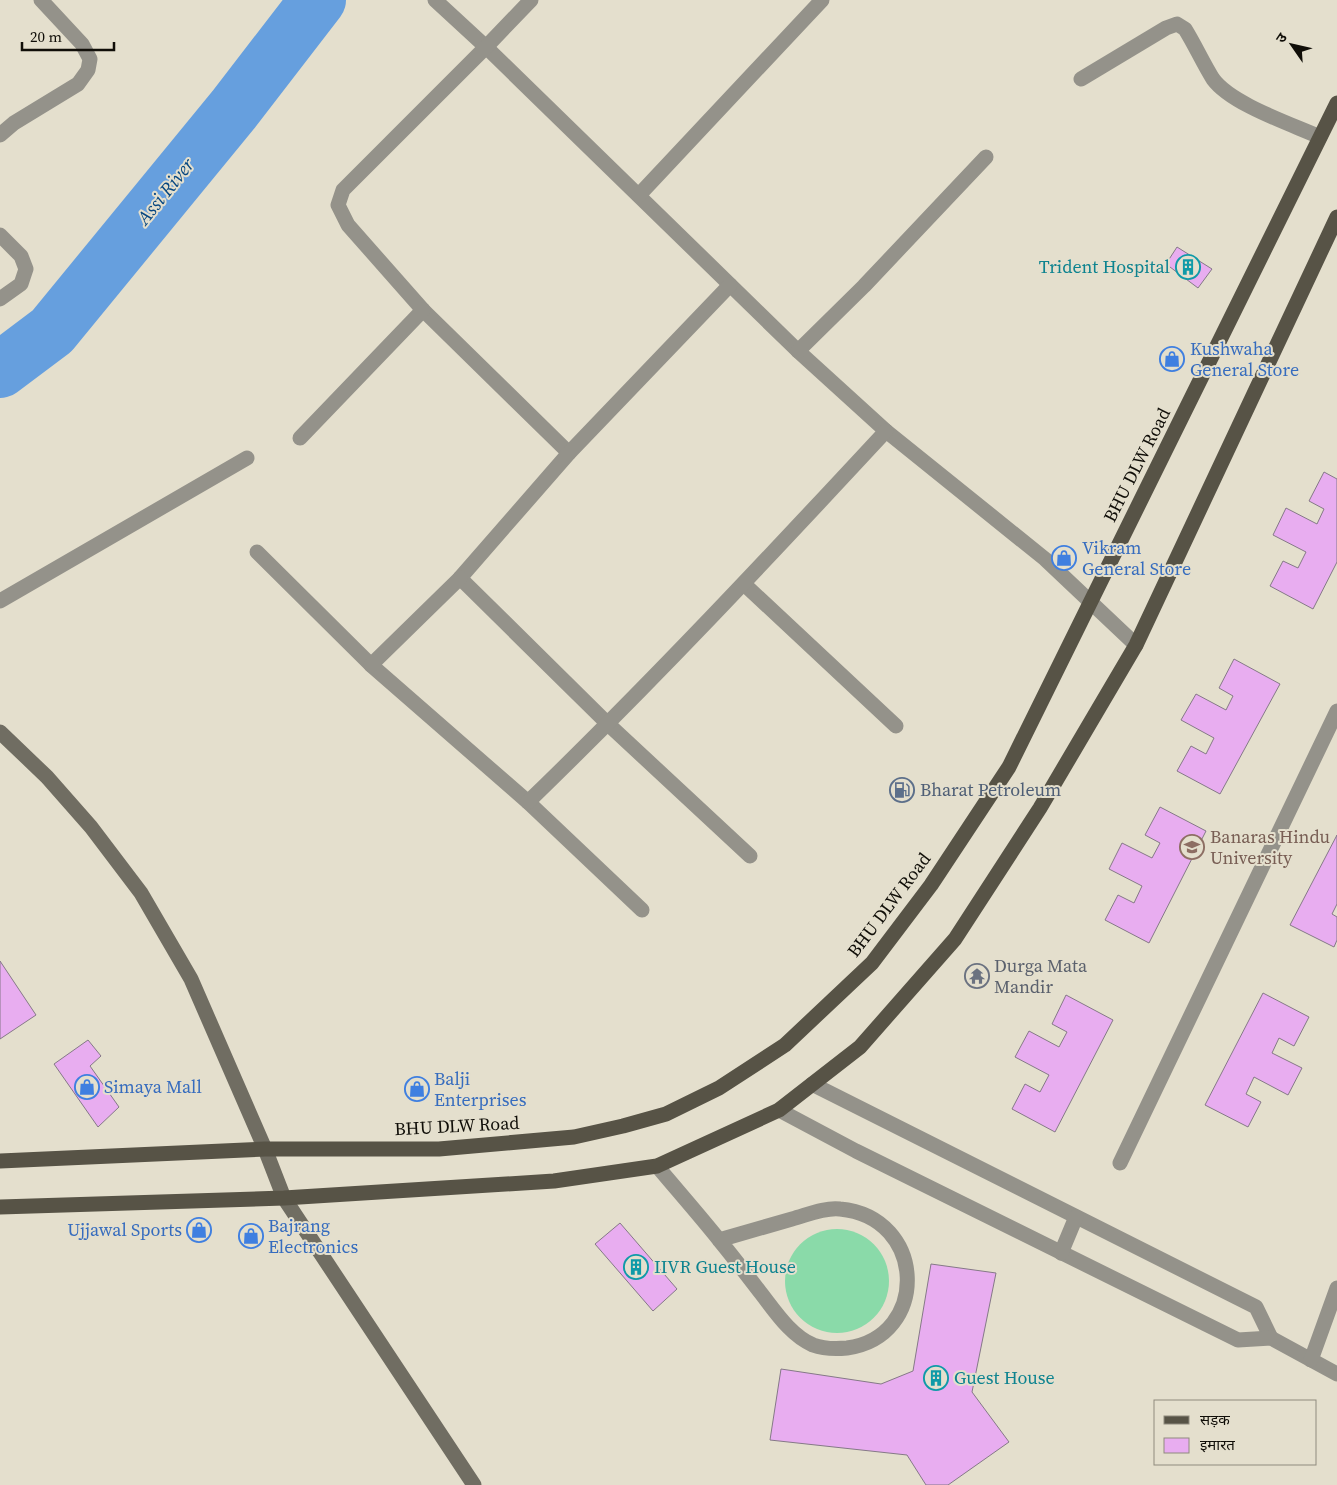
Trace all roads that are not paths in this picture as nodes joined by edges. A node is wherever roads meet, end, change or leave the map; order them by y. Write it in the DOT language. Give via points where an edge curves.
graph roads {
  1 [pos="41,0"];
  2 [pos="434,0"];
  3 [pos="531,0"];
  4 [pos="822,0"];
  5 [pos="486,47"];
  6 [pos="1081,79"];
  7 [pos="1337,103"];
  8 [pos="0,134"];
  9 [pos="1320,137"];
  10 [pos="986,157"];
  11 [pos="638,196"];
  12 [pos="1337,217"];
  13 [pos="0,235"];
  14 [pos="730,285"];
  15 [pos="0,299"];
  16 [pos="423,310"];
  17 [pos="798,351"];
  18 [pos="886,431"];
  19 [pos="300,438"];
  20 [pos="569,453"];
  21 [pos="247,458"];
  22 [pos="257,552"];
  23 [pos="460,578"];
  24 [pos="744,584"];
  25 [pos="0,601"];
  26 [pos="1090,601"];
  27 [pos="1136,645"];
  28 [pos="371,664"];
  29 [pos="1337,711"];
  30 [pos="608,724"];
  31 [pos="896,726"];
  32 [pos="0,732"];
  33 [pos="528,802"];
  34 [pos="750,856"];
  35 [pos="642,910"];
  36 [pos="812,1084"];
  37 [pos="779,1110"];
  38 [pos="265,1149"];
  39 [pos="0,1161"];
  40 [pos="1120,1163"];
  41 [pos="657,1166"];
  42 [pos="284,1198"];
  43 [pos="0,1206"];
  44 [pos="1076,1217"];
  45 [pos="719,1240"];
  46 [pos="1061,1253"];
  47 [pos="1337,1288"];
  48 [pos="1271,1338"];
  49 [pos="1310,1360"];
  50 [pos="1337,1374"];
  51 [pos="474,1485"];
  1 -- 8 [label="street" via="82,44 90,59 88,70 78,84"];
  2 -- 5 [label="street"];
  3 -- 5 [label="street"];
  4 -- 11 [label="street"];
  5 -- 11 [label="street"];
  5 -- 16 [label="street" via="343,190 338,205 348,224"];
  6 -- 9 [label="street" via="1177,24 1185,29 1214,79 1225,91"];
  7 -- 9 [label="main road, BHU DLW Road"];
  9 -- 26 [label="main road, BHU DLW Road"];
  10 -- 17 [label="street" via="871,280"];
  11 -- 14 [label="street"];
  12 -- 27 [label="main road"];
  13 -- 15 [label="street" via="21,256 26,269 21,284"];
  14 -- 17 [label="street"];
  14 -- 20 [label="street"];
  16 -- 19 [label="street"];
  16 -- 20 [label="street"];
  17 -- 18 [label="street"];
  18 -- 24 [label="street"];
  18 -- 26 [label="street" via="1045,559"];
  20 -- 23 [label="street"];
  21 -- 25 [label="street"];
  22 -- 28 [label="street"];
  23 -- 28 [label="street"];
  23 -- 30 [label="street"];
  24 -- 30 [label="street"];
  24 -- 31 [label="street"];
  26 -- 27 [label="street"];
  26 -- 38 [label="main road, BHU DLW Road" via="1009,766 931,885 872,963 785,1045 719,1088 666,1114 574,1137 439,1149"];
  27 -- 36 [label="main road" via="1040,808 955,939 860,1047"];
  28 -- 33 [label="street"];
  29 -- 40 [label="street"];
  30 -- 33 [label="street"];
  30 -- 34 [label="street"];
  32 -- 38 [label="street" via="47,777 91,827 141,893 191,979"];
  33 -- 35 [label="street"];
  36 -- 37 [label="main road"];
  36 -- 44 [label="street"];
  37 -- 41 [label="main road"];
  37 -- 46 [label="street" via="864,1156"];
  38 -- 39 [label="main road, BHU DLW Road"];
  38 -- 42 [label="street"];
  41 -- 42 [label="main road" via="554,1181"];
  41 -- 45 [label="street"];
  42 -- 43 [label="main road"];
  42 -- 51 [label="street"];
  44 -- 46 [label="street"];
  44 -- 48 [label="street" via="1256,1308"];
  45 -- 45 [label="street" via="814,1212 838,1208 862,1212 881,1223 896,1239 906,1259 908,1281 904,1303 893,1322 877,1337 857,1346 836,1349 814,1345 793,1333"];
  46 -- 48 [label="street" via="1238,1340"];
  47 -- 49 [label="street"];
  48 -- 49 [label="street"];
  49 -- 50 [label="street"];
}
